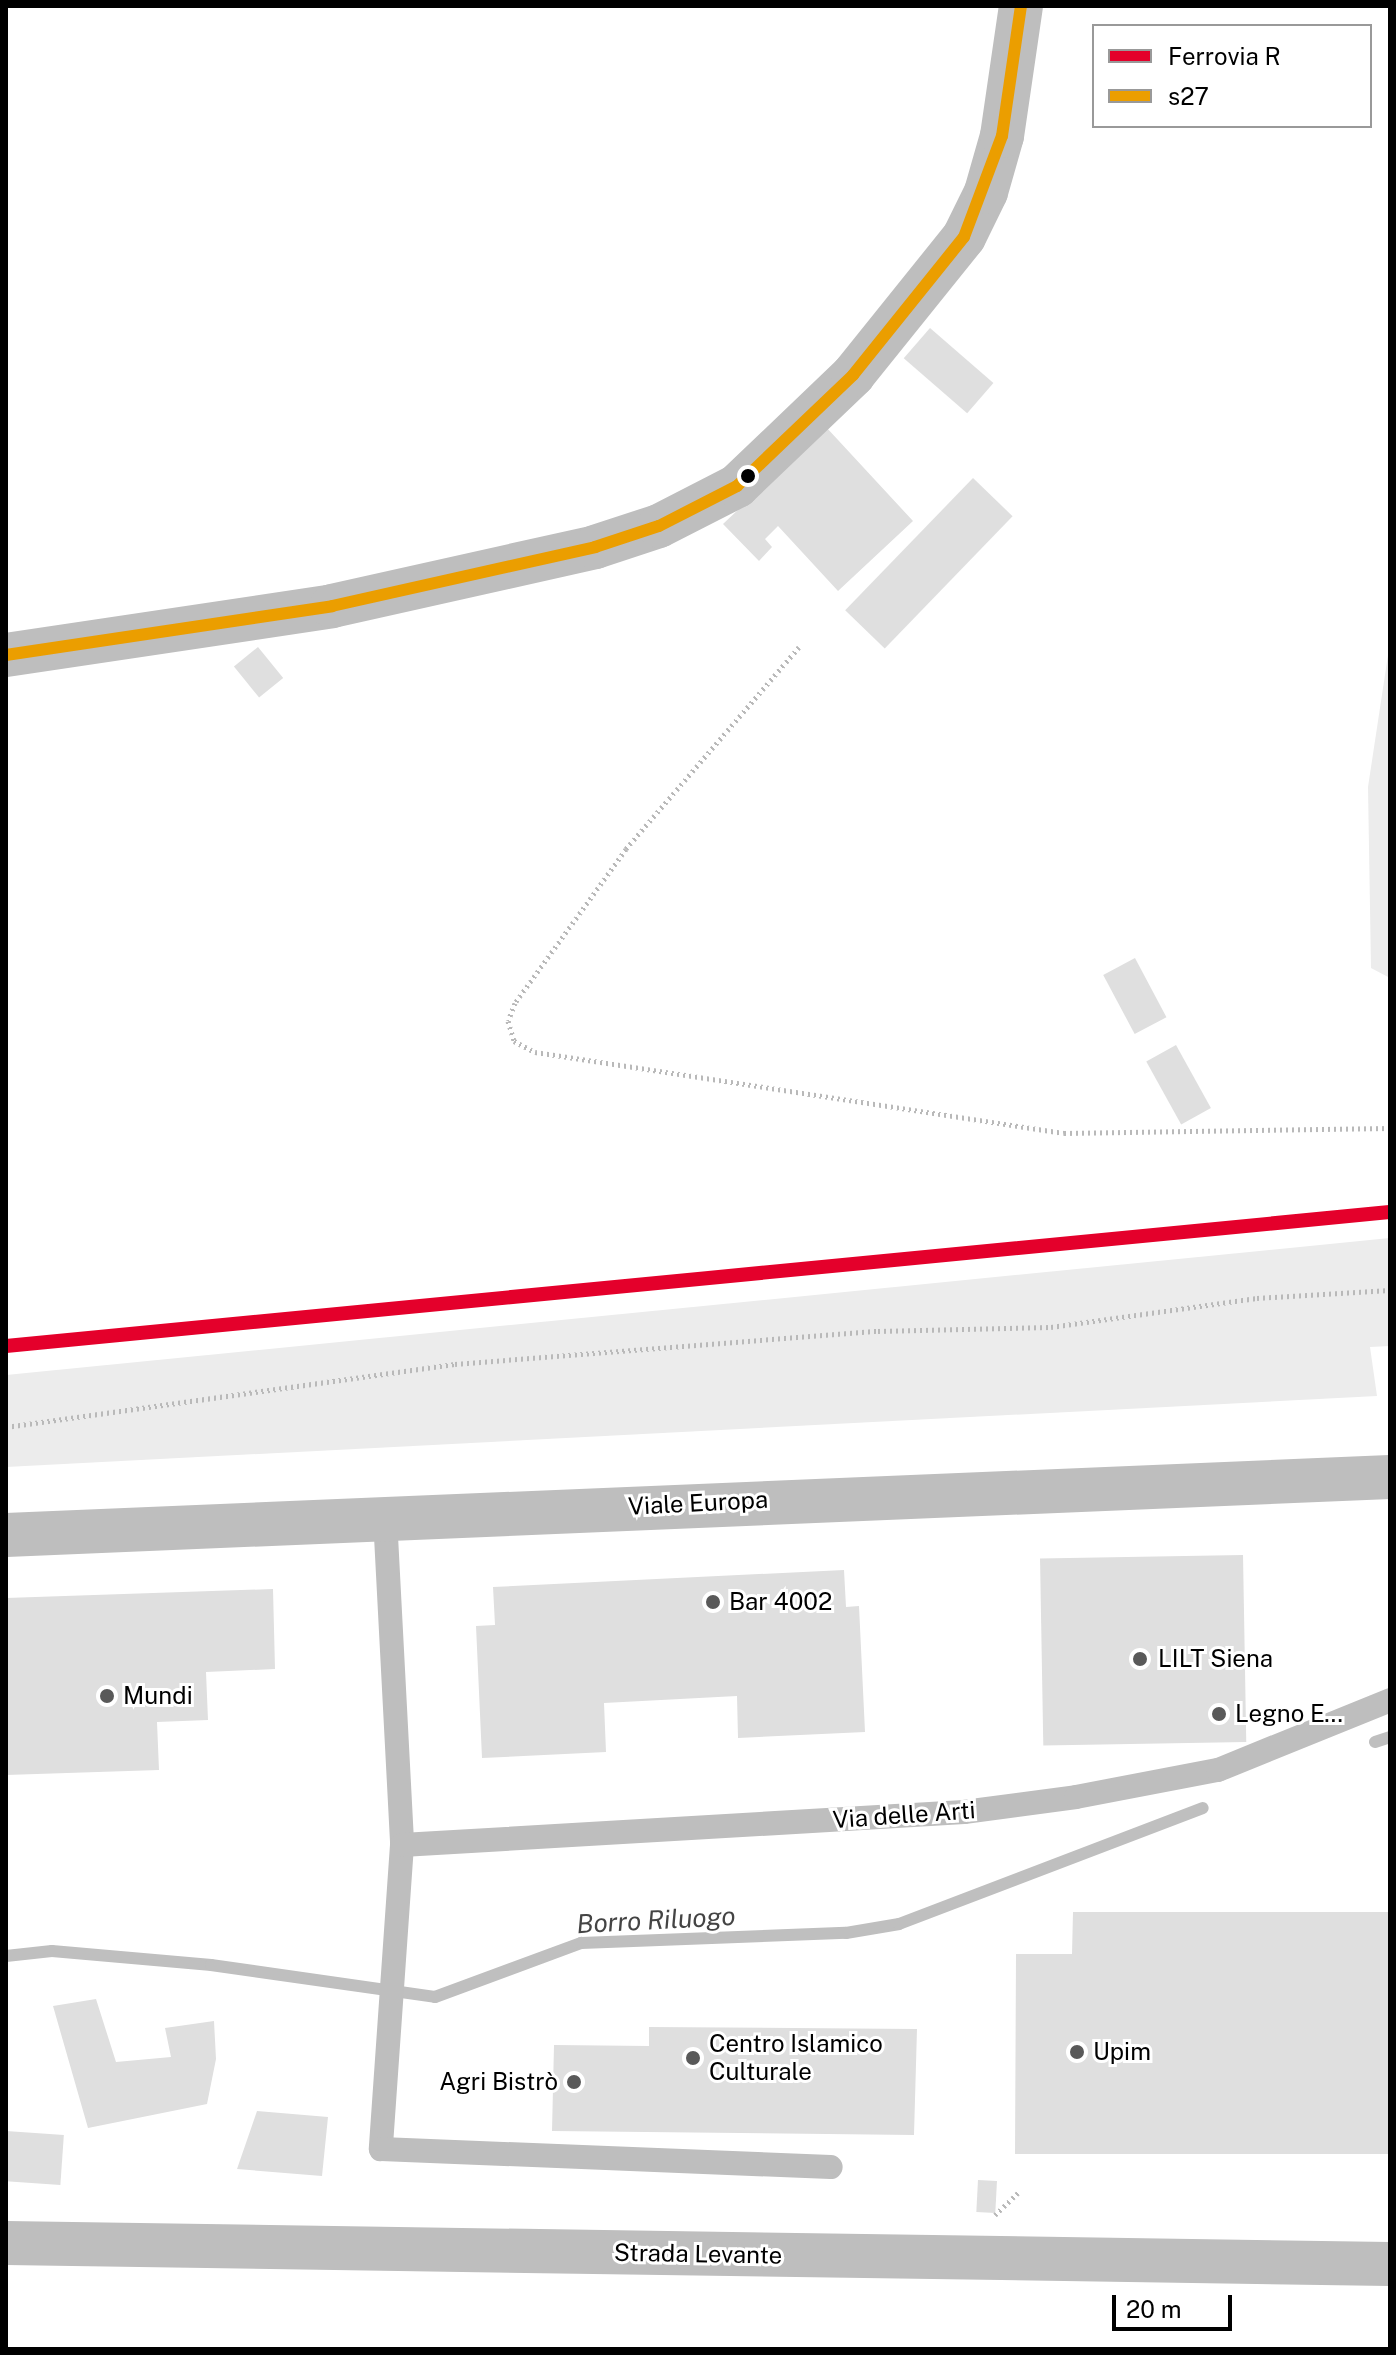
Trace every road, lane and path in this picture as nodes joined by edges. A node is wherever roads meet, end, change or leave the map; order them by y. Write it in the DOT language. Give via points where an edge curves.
graph roads {
  1 [pos="1021,6"];
  2 [pos="799,647"];
  3 [pos="6,655"];
  4 [pos="1390,1128"];
  5 [pos="1390,1290"];
  6 [pos="6,1427"];
  7 [pos="1390,1477"];
  8 [pos="385,1517"];
  9 [pos="6,1535"];
  10 [pos="1390,1700"];
  11 [pos="402,1845"];
  12 [pos="831,2167"];
  13 [pos="6,2243"];
  14 [pos="1390,2264"];
  1 -- 3 [label="street" via="999,148 964,237 853,375 737,486 659,526 595,547 332,606"];
  2 -- 4 [label="path" via="626,849 515,1003 508,1021 514,1041 535,1052 1064,1133"];
  5 -- 6 [label="path" via="1257,1298 1051,1327 878,1331 455,1364"];
  7 -- 8 [label="street, Viale Europa"];
  8 -- 9 [label="street, Viale Europa"];
  8 -- 11 [label="lane"];
  10 -- 11 [label="lane, Via delle Arti" via="1218,1770 1076,1797 964,1812"];
  11 -- 12 [label="lane" via="381,2149"];
  13 -- 14 [label="street, Strada Levante"];
}
